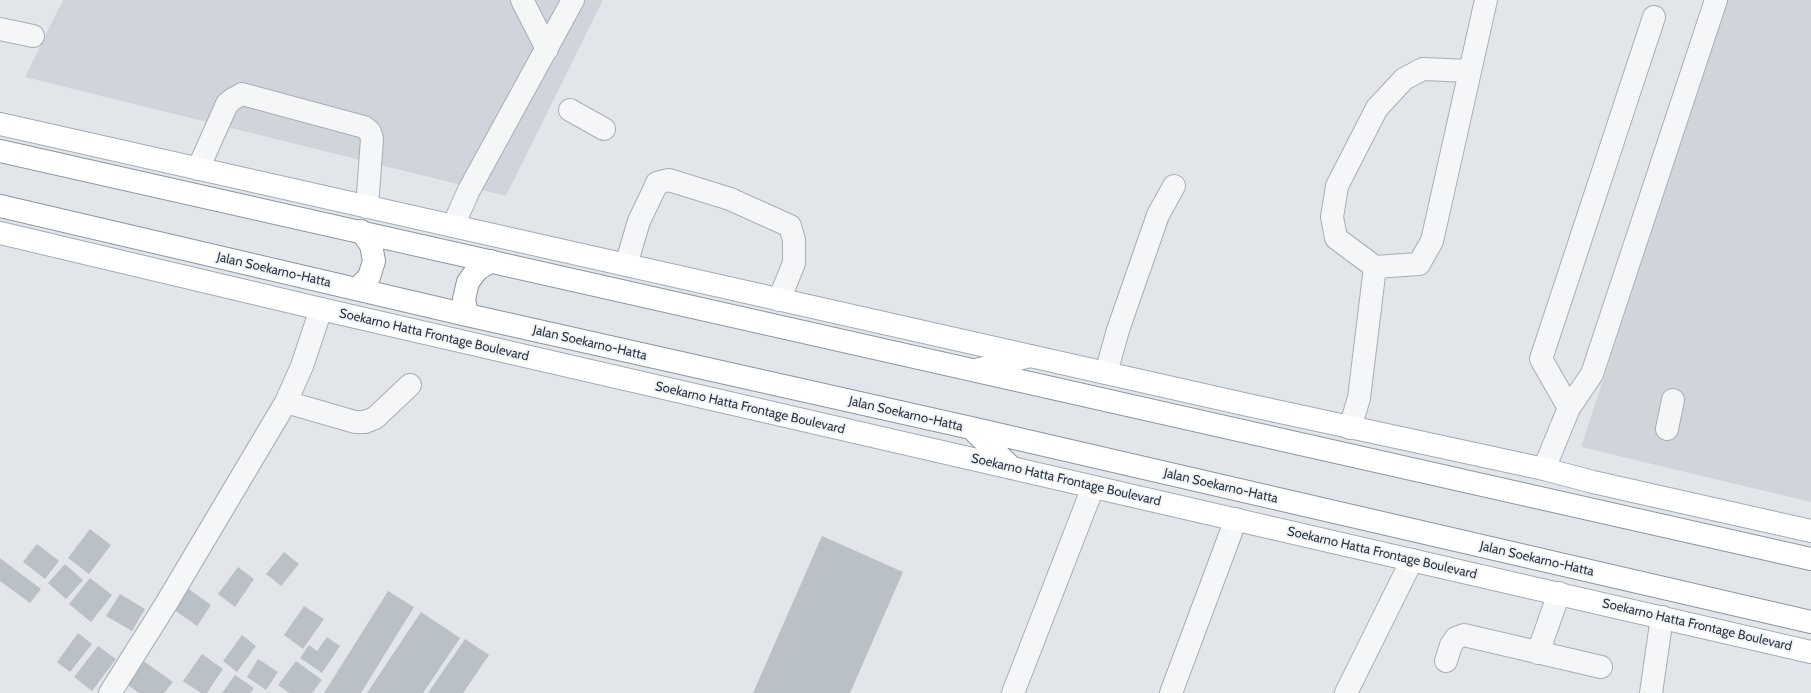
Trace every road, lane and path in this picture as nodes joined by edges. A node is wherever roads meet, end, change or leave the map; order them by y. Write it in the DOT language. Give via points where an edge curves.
graph roads {
  1 [pos="522,0"];
  2 [pos="573,0"];
  3 [pos="1486,0"];
  4 [pos="1716,0"];
  5 [pos="1654,17"];
  6 [pos="0,29"];
  7 [pos="33,36"];
  8 [pos="547,49"];
  9 [pos="1470,71"];
  10 [pos="570,110"];
  11 [pos="0,124"];
  12 [pos="604,129"];
  13 [pos="0,150"];
  14 [pos="198,169"];
  15 [pos="1174,186"];
  16 [pos="0,206"];
  17 [pos="367,207"];
  18 [pos="453,226"];
  19 [pos="361,231"];
  20 [pos="0,233"];
  21 [pos="491,260"];
  22 [pos="626,265"];
  23 [pos="1375,268"];
  24 [pos="357,289"];
  25 [pos="779,300"];
  26 [pos="321,309"];
  27 [pos="466,315"];
  28 [pos="1030,356"];
  29 [pos="975,370"];
  30 [pos="1106,373"];
  31 [pos="410,385"];
  32 [pos="1673,400"];
  33 [pos="286,402"];
  34 [pos="1569,408"];
  35 [pos="971,428"];
  36 [pos="1350,428"];
  37 [pos="1667,429"];
  38 [pos="1012,468"];
  39 [pos="1544,469"];
  40 [pos="1093,487"];
  41 [pos="1236,519"];
  42 [pos="1811,531"];
  43 [pos="1412,560"];
  44 [pos="1811,560"];
  45 [pos="1559,593"];
  46 [pos="1662,617"];
  47 [pos="1811,622"];
  48 [pos="1811,652"];
  49 [pos="1538,653"];
  50 [pos="1446,661"];
  51 [pos="1601,667"];
  52 [pos="110,693"];
  53 [pos="1013,693"];
  54 [pos="1171,693"];
  55 [pos="1346,693"];
  56 [pos="1651,693"];
  1 -- 8 [label="street"];
  2 -- 8 [label="street"];
  3 -- 9 [label="street"];
  4 -- 34 [label="street" via="1592,374"];
  5 -- 34 [label="street" via="1541,359"];
  6 -- 7 [label="street"];
  8 -- 18 [label="street" via="469,190"];
  9 -- 23 [label="street" via="1432,241 1419,264"];
  9 -- 23 [label="street" via="1423,69 1404,79 1377,108 1337,186 1332,217 1336,238"];
  10 -- 12 [label="street"];
  11 -- 14 [label="main road"];
  13 -- 19 [label="main road"];
  14 -- 17 [label="main road"];
  14 -- 17 [label="street" via="227,104 242,94 364,127 370,132 372,139"];
  15 -- 30 [label="street" via="1158,215 1118,330"];
  16 -- 24 [label="main road, Jalan Soekarno-Hatta"];
  17 -- 18 [label="main road"];
  18 -- 22 [label="main road"];
  19 -- 21 [label="main road"];
  19 -- 24 [label="main road" via="371,245 374,261 369,277"];
  20 -- 26 [label="main road, Jalan Soekarno-Hatta"];
  21 -- 27 [label="main road" via="477,270 468,282 464,299"];
  21 -- 29 [label="main road"];
  22 -- 25 [label="main road"];
  22 -- 25 [label="street" via="639,221 653,192 658,183 669,180 730,199 790,226 794,240 794,263"];
  23 -- 36 [label="street" via="1359,398"];
  24 -- 27 [label="main road, Jalan Soekarno-Hatta"];
  25 -- 28 [label="main road"];
  26 -- 33 [label="street" via="302,366"];
  26 -- 38 [label="main road, Soekarno Hatta Frontage Boulevard"];
  27 -- 35 [label="main road, Jalan Soekarno-Hatta"];
  28 -- 29 [label="main road"];
  28 -- 30 [label="main road"];
  29 -- 44 [label="main road"];
  30 -- 36 [label="main road"];
  31 -- 33 [label="street" via="375,418 365,422 355,422"];
  32 -- 37 [label="street"];
  33 -- 52 [label="street"];
  34 -- 39 [label="street"];
  35 -- 38 [label="main road"];
  35 -- 47 [label="main road, Jalan Soekarno-Hatta"];
  36 -- 39 [label="main road"];
  38 -- 40 [label="main road, Soekarno Hatta Frontage Boulevard"];
  39 -- 42 [label="main road"];
  40 -- 41 [label="main road, Soekarno Hatta Frontage Boulevard"];
  40 -- 53 [label="street"];
  41 -- 43 [label="main road, Soekarno Hatta Frontage Boulevard"];
  41 -- 54 [label="street"];
  43 -- 45 [label="main road, Soekarno Hatta Frontage Boulevard"];
  43 -- 55 [label="street"];
  45 -- 46 [label="main road, Soekarno Hatta Frontage Boulevard"];
  45 -- 49 [label="street"];
  46 -- 48 [label="main road, Soekarno Hatta Frontage Boulevard"];
  46 -- 56 [label="street"];
  49 -- 50 [label="street" via="1464,635 1456,638 1451,645"];
  49 -- 51 [label="street"];
}
